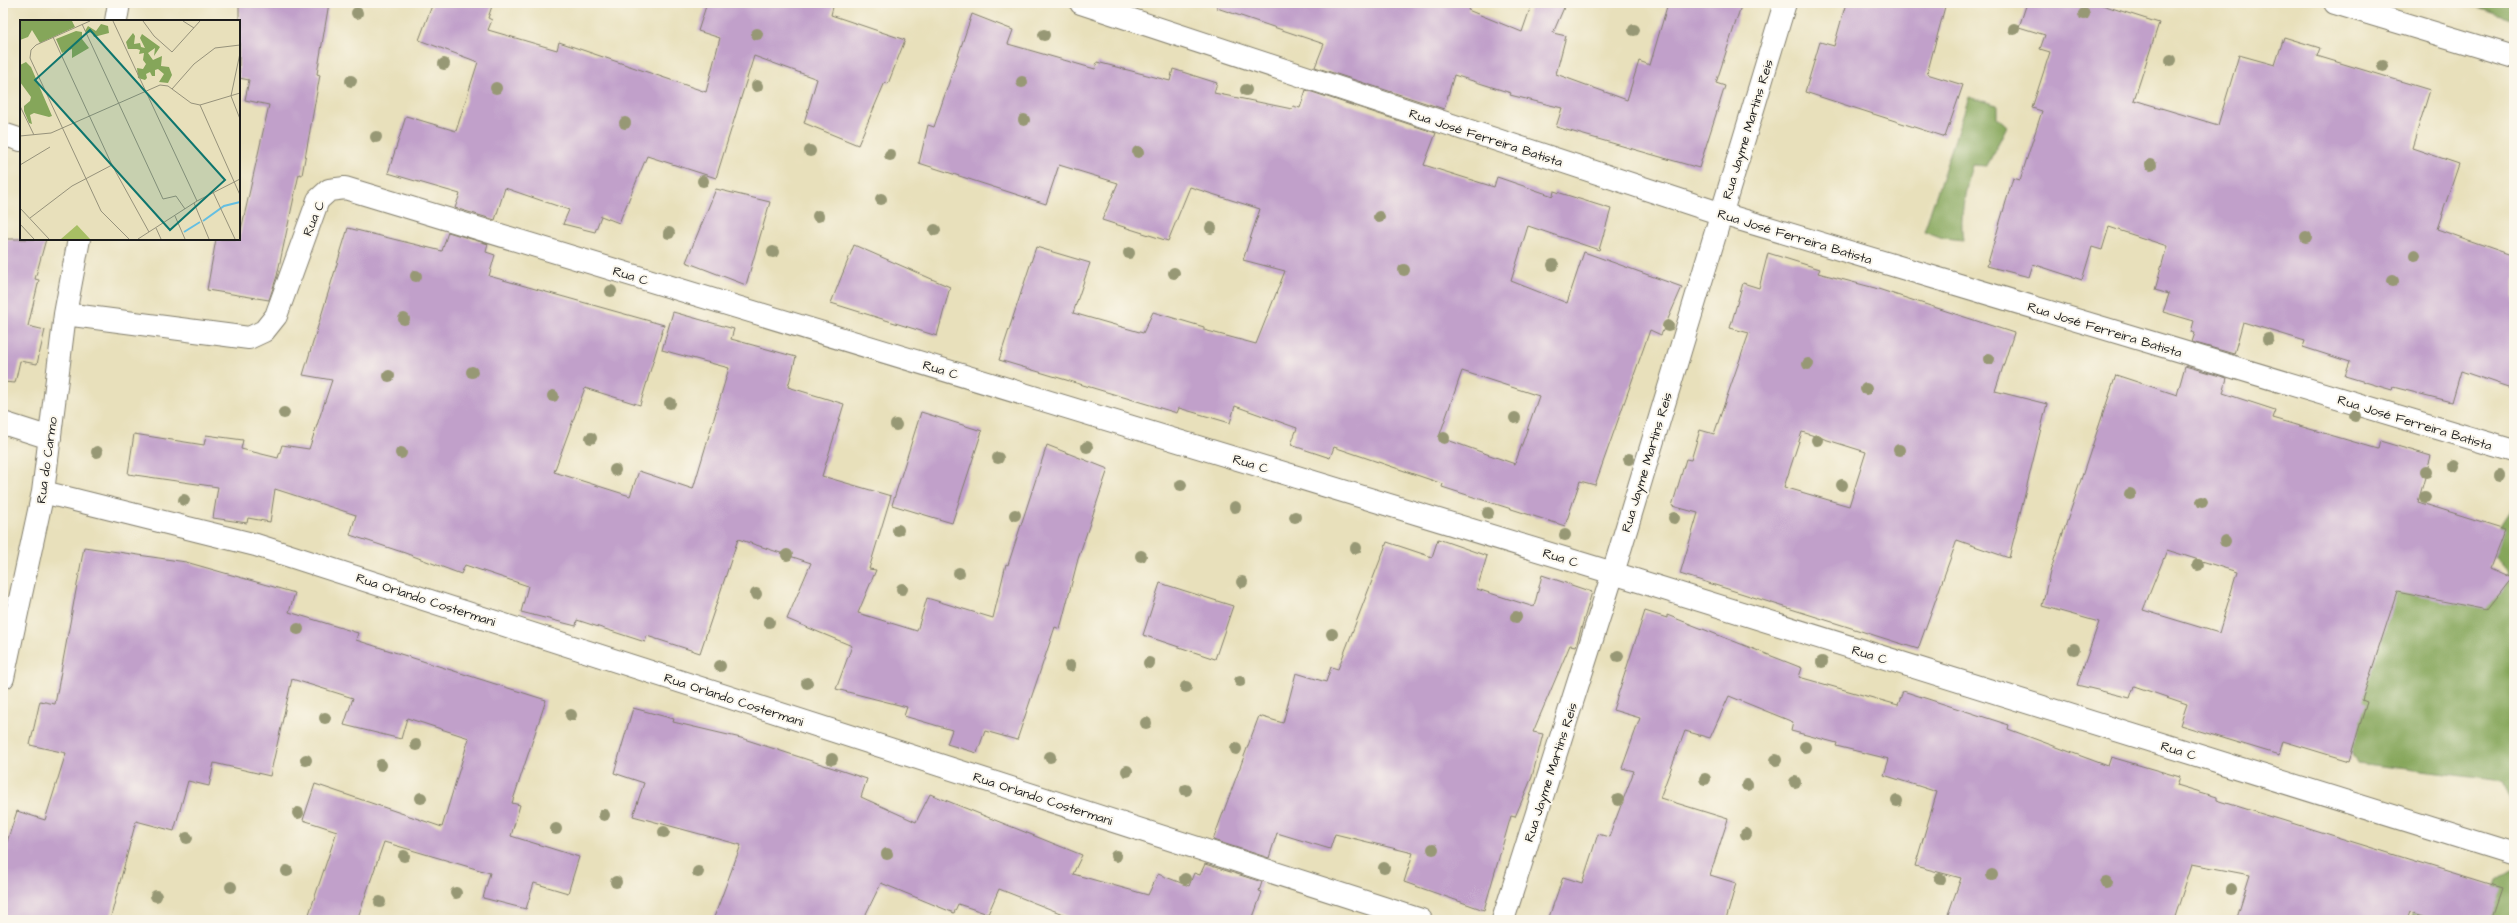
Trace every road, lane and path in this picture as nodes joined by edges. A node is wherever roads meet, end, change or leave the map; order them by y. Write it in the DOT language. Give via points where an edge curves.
graph roads {
  1 [pos="119,3"];
  2 [pos="1081,3"];
  3 [pos="1785,3"];
  4 [pos="2335,3"];
  5 [pos="116,20"];
  6 [pos="2514,57"];
  7 [pos="3,134"];
  8 [pos="20,140"];
  9 [pos="1722,214"];
  10 [pos="79,240"];
  11 [pos="65,314"];
  12 [pos="3,423"];
  13 [pos="50,438"];
  14 [pos="2514,451"];
  15 [pos="43,492"];
  16 [pos="1613,573"];
  17 [pos="3,678"];
  18 [pos="2514,854"];
  19 [pos="1421,920"];
  20 [pos="1503,920"];
  1 -- 5 [label="street"];
  2 -- 9 [label="street, Rua José Ferreira Batista"];
  3 -- 9 [label="street, Rua Jayme Martins Reis"];
  4 -- 6 [label="street"];
  7 -- 8 [label="street"];
  9 -- 14 [label="street, Rua José Ferreira Batista"];
  9 -- 16 [label="street, Rua Jayme Martins Reis"];
  10 -- 11 [label="street, Rua do Carmo"];
  11 -- 13 [label="street, Rua do Carmo"];
  11 -- 16 [label="street, Rua C" via="249,338 259,334 276,316 318,200 329,190 345,188"];
  12 -- 13 [label="street"];
  13 -- 15 [label="street, Rua do Carmo"];
  15 -- 17 [label="street, Rua do Carmo"];
  15 -- 19 [label="street, Rua Orlando Costermani" via="256,544"];
  16 -- 18 [label="street, Rua C"];
  16 -- 20 [label="street, Rua Jayme Martins Reis"];
}
